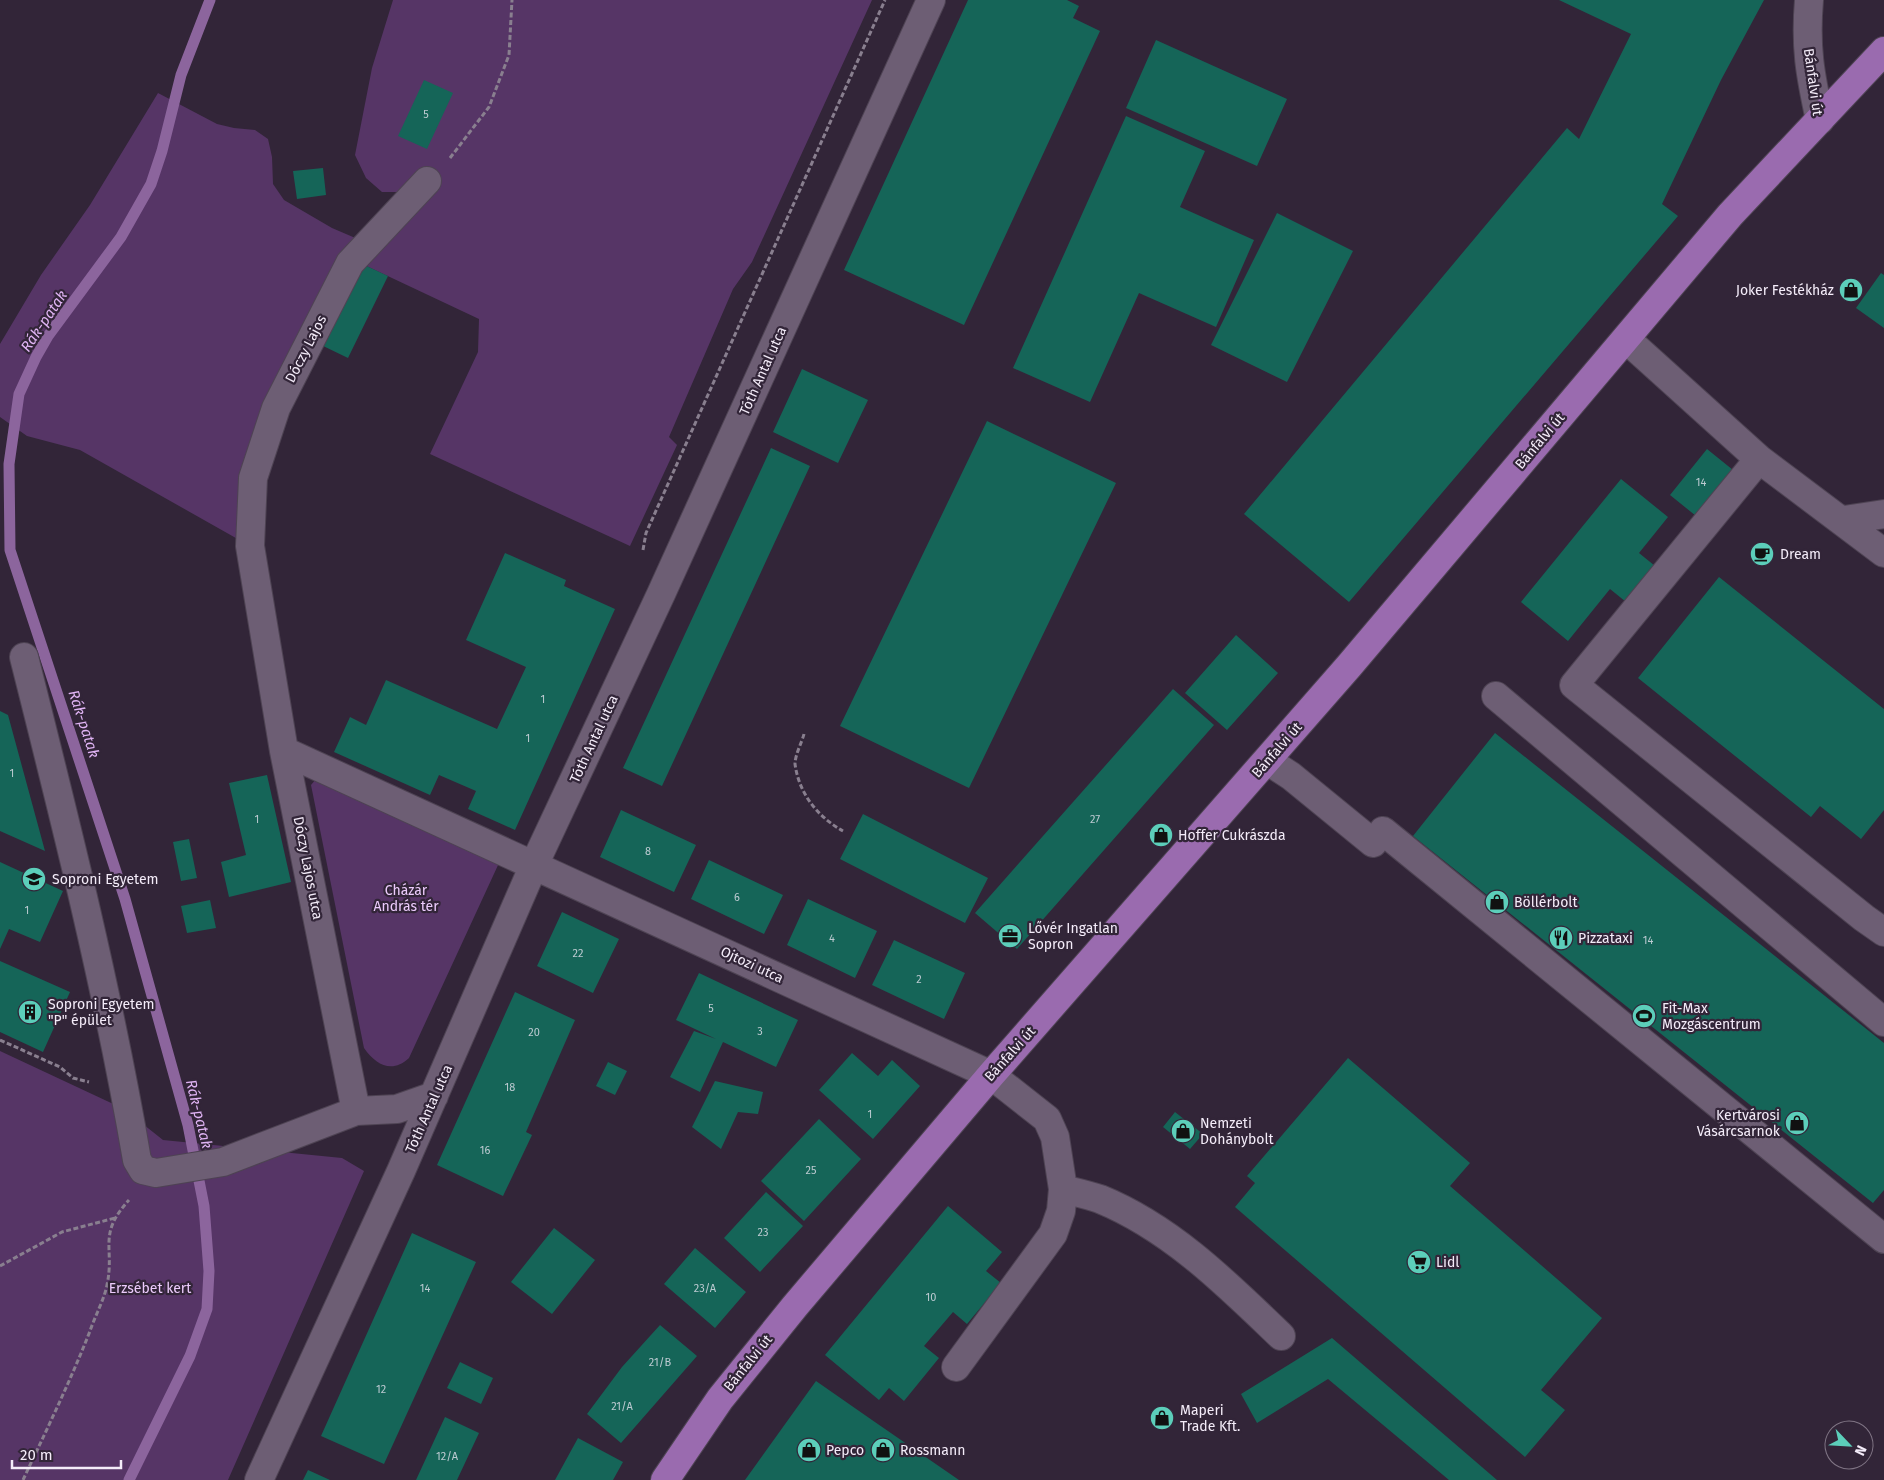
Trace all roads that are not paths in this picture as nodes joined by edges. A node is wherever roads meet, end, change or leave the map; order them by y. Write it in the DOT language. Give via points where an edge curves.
graph roads {
  1 [pos="931,0"];
  2 [pos="1810,0"];
  3 [pos="1884,52"];
  4 [pos="1820,120"];
  5 [pos="427,181"];
  6 [pos="1626,340"];
  7 [pos="1759,459"];
  8 [pos="1884,514"];
  9 [pos="1844,520"];
  10 [pos="250,546"];
  11 [pos="1884,553"];
  12 [pos="24,657"];
  13 [pos="1496,696"];
  14 [pos="284,750"];
  15 [pos="1268,761"];
  16 [pos="524,860"];
  17 [pos="1884,932"];
  18 [pos="1884,1022"];
  19 [pos="992,1075"];
  20 [pos="434,1096"];
  21 [pos="356,1111"];
  22 [pos="1063,1189"];
  23 [pos="1884,1239"];
  24 [pos="1281,1336"];
  25 [pos="956,1367"];
  26 [pos="259,1480"];
  27 [pos="665,1480"];
  1 -- 16 [label="street, Tóth Antal utca" via="661,594"];
  2 -- 4 [label="street, Bánfalvi út" via="1808,65"];
  3 -- 4 [label="main road"];
  4 -- 6 [label="main road, Bánfalvi út" via="1730,215"];
  5 -- 10 [label="street, Dóczy Lajos" via="350,263 276,408 253,478"];
  6 -- 7 [label="street"];
  6 -- 15 [label="main road, Bánfalvi út"];
  7 -- 9 [label="street"];
  7 -- 17 [label="street" via="1574,685"];
  8 -- 9 [label="street"];
  9 -- 11 [label="street"];
  10 -- 14 [label="street, Dóczy Lajos utca"];
  12 -- 21 [label="street" via="76,863 137,1160 144,1170 156,1173 223,1162"];
  13 -- 18 [label="street"];
  14 -- 16 [label="street, Ojtozi utca"];
  14 -- 21 [label="street, Dóczy Lajos utca"];
  15 -- 19 [label="main road, Bánfalvi út"];
  15 -- 23 [label="street" via="1378,837"];
  16 -- 19 [label="street, Ojtozi utca"];
  16 -- 20 [label="street, Tóth Antal utca"];
  19 -- 22 [label="street, Ojtozi utca" via="1046,1119 1055,1137"];
  19 -- 27 [label="main road, Bánfalvi út" via="794,1306 720,1398"];
  20 -- 21 [label="street" via="397,1109"];
  20 -- 26 [label="street, Tóth Antal utca"];
  22 -- 24 [label="street" via="1100,1199 1148,1224 1218,1276"];
  22 -- 25 [label="street, Ojtozi utca" via="1061,1212 1053,1234"];
}
